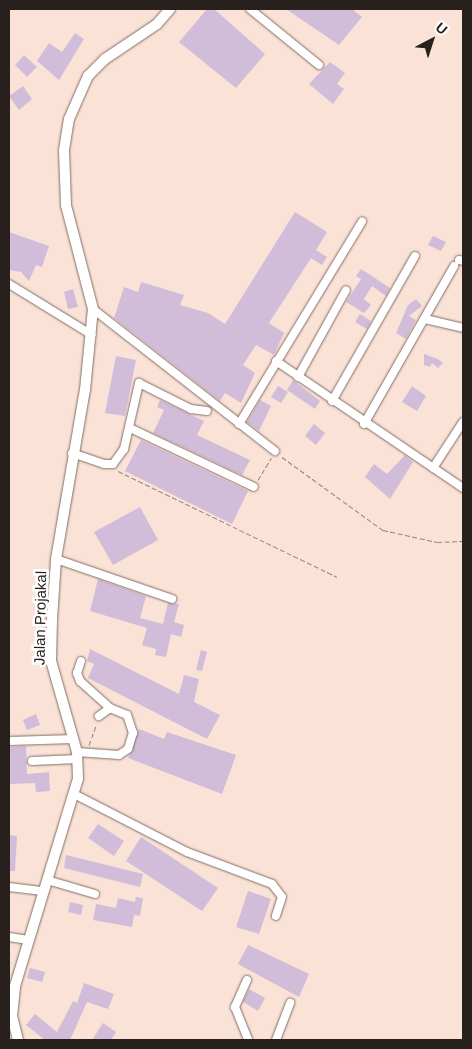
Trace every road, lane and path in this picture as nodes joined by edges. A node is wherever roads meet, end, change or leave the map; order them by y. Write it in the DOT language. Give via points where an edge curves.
graph roads {
  1 [pos="170,9"];
  2 [pos="250,9"];
  3 [pos="319,65"];
  4 [pos="362,222"];
  5 [pos="415,256"];
  6 [pos="459,262"];
  7 [pos="9,284"];
  8 [pos="346,290"];
  9 [pos="94,309"];
  10 [pos="426,319"];
  11 [pos="463,328"];
  12 [pos="92,335"];
  13 [pos="276,362"];
  14 [pos="298,377"];
  15 [pos="332,402"];
  16 [pos="207,411"];
  17 [pos="463,422"];
  18 [pos="238,424"];
  19 [pos="364,424"];
  20 [pos="130,428"];
  21 [pos="275,451"];
  22 [pos="72,453"];
  23 [pos="104,464"];
  24 [pos="433,468"];
  25 [pos="254,487"];
  26 [pos="463,488"];
  27 [pos="463,541"];
  28 [pos="56,559"];
  29 [pos="337,577"];
  30 [pos="172,599"];
  31 [pos="81,661"];
  32 [pos="110,708"];
  33 [pos="99,716"];
  34 [pos="74,739"];
  35 [pos="9,741"];
  36 [pos="80,754"];
  37 [pos="32,761"];
  38 [pos="74,794"];
  39 [pos="45,886"];
  40 [pos="9,887"];
  41 [pos="95,894"];
  42 [pos="276,916"];
  43 [pos="9,937"];
  44 [pos="28,940"];
  45 [pos="247,980"];
  46 [pos="290,1003"];
  47 [pos="14,1036"];
  48 [pos="248,1040"];
  49 [pos="276,1040"];
  1 -- 9 [label="main road, Jalan Projakal" via="158,24 105,59 88,76 68,119 62,180"];
  2 -- 3 [label="street"];
  4 -- 13 [label="street"];
  5 -- 15 [label="street"];
  6 -- 10 [label="street"];
  7 -- 12 [label="street"];
  8 -- 14 [label="street"];
  9 -- 12 [label="main road, Jalan Projakal"];
  9 -- 18 [label="street"];
  10 -- 11 [label="street"];
  10 -- 19 [label="street"];
  12 -- 22 [label="main road, Jalan Projakal"];
  13 -- 14 [label="street"];
  13 -- 18 [label="street"];
  14 -- 15 [label="street"];
  15 -- 19 [label="street"];
  16 -- 20 [label="street" via="191,409 139,383"];
  17 -- 24 [label="street"];
  18 -- 21 [label="street"];
  19 -- 24 [label="street"];
  20 -- 23 [label="street" via="119,456 113,464"];
  20 -- 25 [label="street"];
  21 -- 25 [label="path"];
  21 -- 27 [label="path" via="383,530 444,543"];
  22 -- 23 [label="street"];
  22 -- 28 [label="main road, Jalan Projakal"];
  23 -- 29 [label="path"];
  24 -- 26 [label="street"];
  28 -- 30 [label="street"];
  28 -- 34 [label="main road, Jalan Projakal" via="51,661"];
  31 -- 32 [label="street" via="77,673 80,681"];
  32 -- 33 [label="street"];
  32 -- 36 [label="street" via="130,720 130,744 120,755"];
  33 -- 36 [label="path"];
  34 -- 35 [label="street"];
  34 -- 36 [label="main road, Jalan Projakal"];
  36 -- 37 [label="street"];
  36 -- 38 [label="main road, Jalan Projakal"];
  38 -- 39 [label="main road, Jalan Projakal"];
  38 -- 42 [label="street" via="187,852 272,884 282,897"];
  39 -- 40 [label="street"];
  39 -- 41 [label="street"];
  39 -- 44 [label="main road, Jalan Projakal"];
  43 -- 44 [label="street"];
  44 -- 47 [label="main road, Jalan Projakal" via="15,986"];
  45 -- 48 [label="street" via="235,1007"];
  46 -- 49 [label="street"];
}
